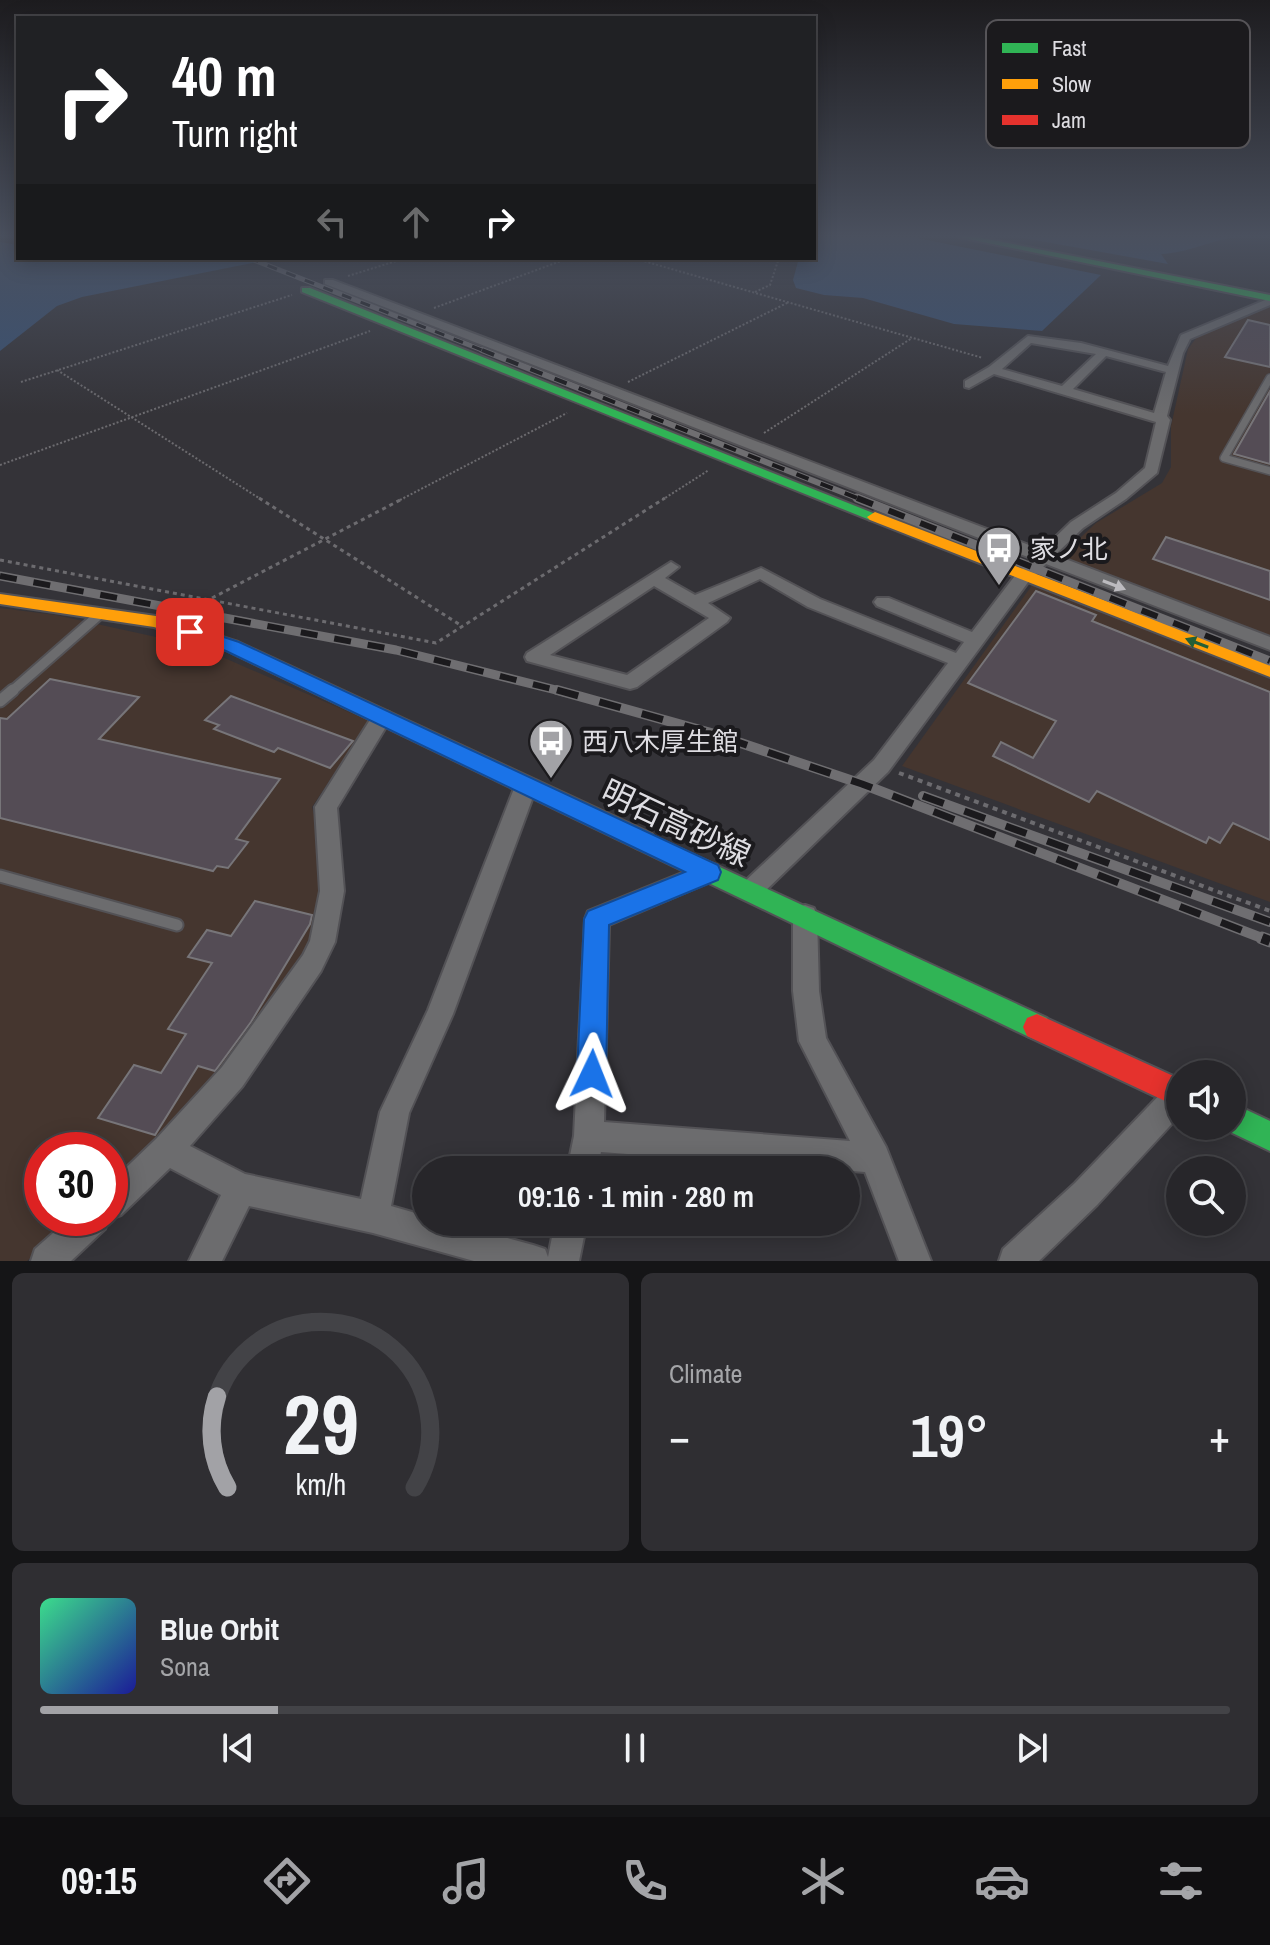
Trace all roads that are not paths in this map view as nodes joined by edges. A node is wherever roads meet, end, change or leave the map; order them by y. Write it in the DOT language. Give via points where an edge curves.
graph roads {
  1 [pos="321,296"];
  2 [pos="365,296"];
  3 [pos="1270,297"];
  4 [pos="1104,352"];
  5 [pos="996,366"];
  6 [pos="1174,371"];
  7 [pos="1270,378"];
  8 [pos="969,384"];
  9 [pos="1064,391"];
  10 [pos="1163,420"];
  11 [pos="1270,471"];
  12 [pos="1041,557"];
  13 [pos="671,567"];
  14 [pos="1023,577"];
  15 [pos="655,579"];
  16 [pos="0,599"];
  17 [pos="697,601"];
  18 [pos="883,602"];
  19 [pos="102,612"];
  20 [pos="976,640"];
  21 [pos="1270,644"];
  22 [pos="960,661"];
  23 [pos="1270,671"];
  24 [pos="0,701"];
  25 [pos="382,717"];
  26 [pos="526,786"];
  27 [pos="709,872"];
  28 [pos="0,876"];
  29 [pos="751,890"];
  30 [pos="805,916"];
  31 [pos="177,925"];
  32 [pos="1166,1087"];
  33 [pos="1166,1109"];
  34 [pos="1246,1125"];
  35 [pos="589,1136"];
  36 [pos="1270,1136"];
  37 [pos="167,1150"];
  38 [pos="585,1156"];
  39 [pos="875,1158"];
  40 [pos="128,1187"];
  41 [pos="241,1189"];
  42 [pos="373,1217"];
  43 [pos="74,1236"];
  44 [pos="568,1236"];
  45 [pos="47,1261"];
  46 [pos="205,1261"];
  47 [pos="533,1261"];
  48 [pos="563,1261"];
  49 [pos="915,1261"];
  50 [pos="1015,1261"];
  1 -- 14 [label="main road"];
  2 -- 12 [label="street"];
  3 -- 6 [label="street" via="1247,313 1185,337"];
  4 -- 5 [label="street" via="1028,339"];
  4 -- 6 [label="street"];
  4 -- 9 [label="street"];
  5 -- 8 [label="street"];
  5 -- 9 [label="street"];
  6 -- 10 [label="street"];
  7 -- 11 [label="lane" via="1224,458"];
  9 -- 10 [label="street"];
  10 -- 12 [label="street" via="1152,470"];
  12 -- 14 [label="street"];
  12 -- 21 [label="street, one-way"];
  13 -- 15 [label="street"];
  14 -- 20 [label="street"];
  23 -- 14 [label="main road, one-way"];
  15 -- 17 [label="street"];
  15 -- 17 [label="street" via="534,657 630,682 721,618"];
  16 -- 19 [label="main road, 明石高砂線"];
  17 -- 22 [label="street" via="761,573 814,603"];
  18 -- 20 [label="street"];
  19 -- 24 [label="lane"];
  19 -- 25 [label="main road, 明石高砂線" via="232,646"];
  20 -- 22 [label="street"];
  22 -- 29 [label="street" via="881,766"];
  25 -- 26 [label="main road, 明石高砂線"];
  25 -- 37 [label="street" via="326,807 332,891 322,942 312,963 232,1077"];
  26 -- 27 [label="main road, 明石高砂線"];
  26 -- 42 [label="street" via="440,1014 395,1112"];
  27 -- 29 [label="main road, 明石高砂線"];
  27 -- 35 [label="street" via="597,919"];
  28 -- 31 [label="lane"];
  29 -- 30 [label="main road, 明石高砂線"];
  30 -- 32 [label="main road, 明石高砂線"];
  30 -- 39 [label="street" via="813,1041"];
  33 -- 50 [label="street"];
  34 -- 36 [label="main road"];
  35 -- 38 [label="street"];
  35 -- 39 [label="street"];
  37 -- 40 [label="street"];
  37 -- 41 [label="street"];
  39 -- 49 [label="street"];
  41 -- 42 [label="street"];
  41 -- 46 [label="street"];
  42 -- 47 [label="street"];
  43 -- 45 [label="street"];
  44 -- 48 [label="street"];
}
